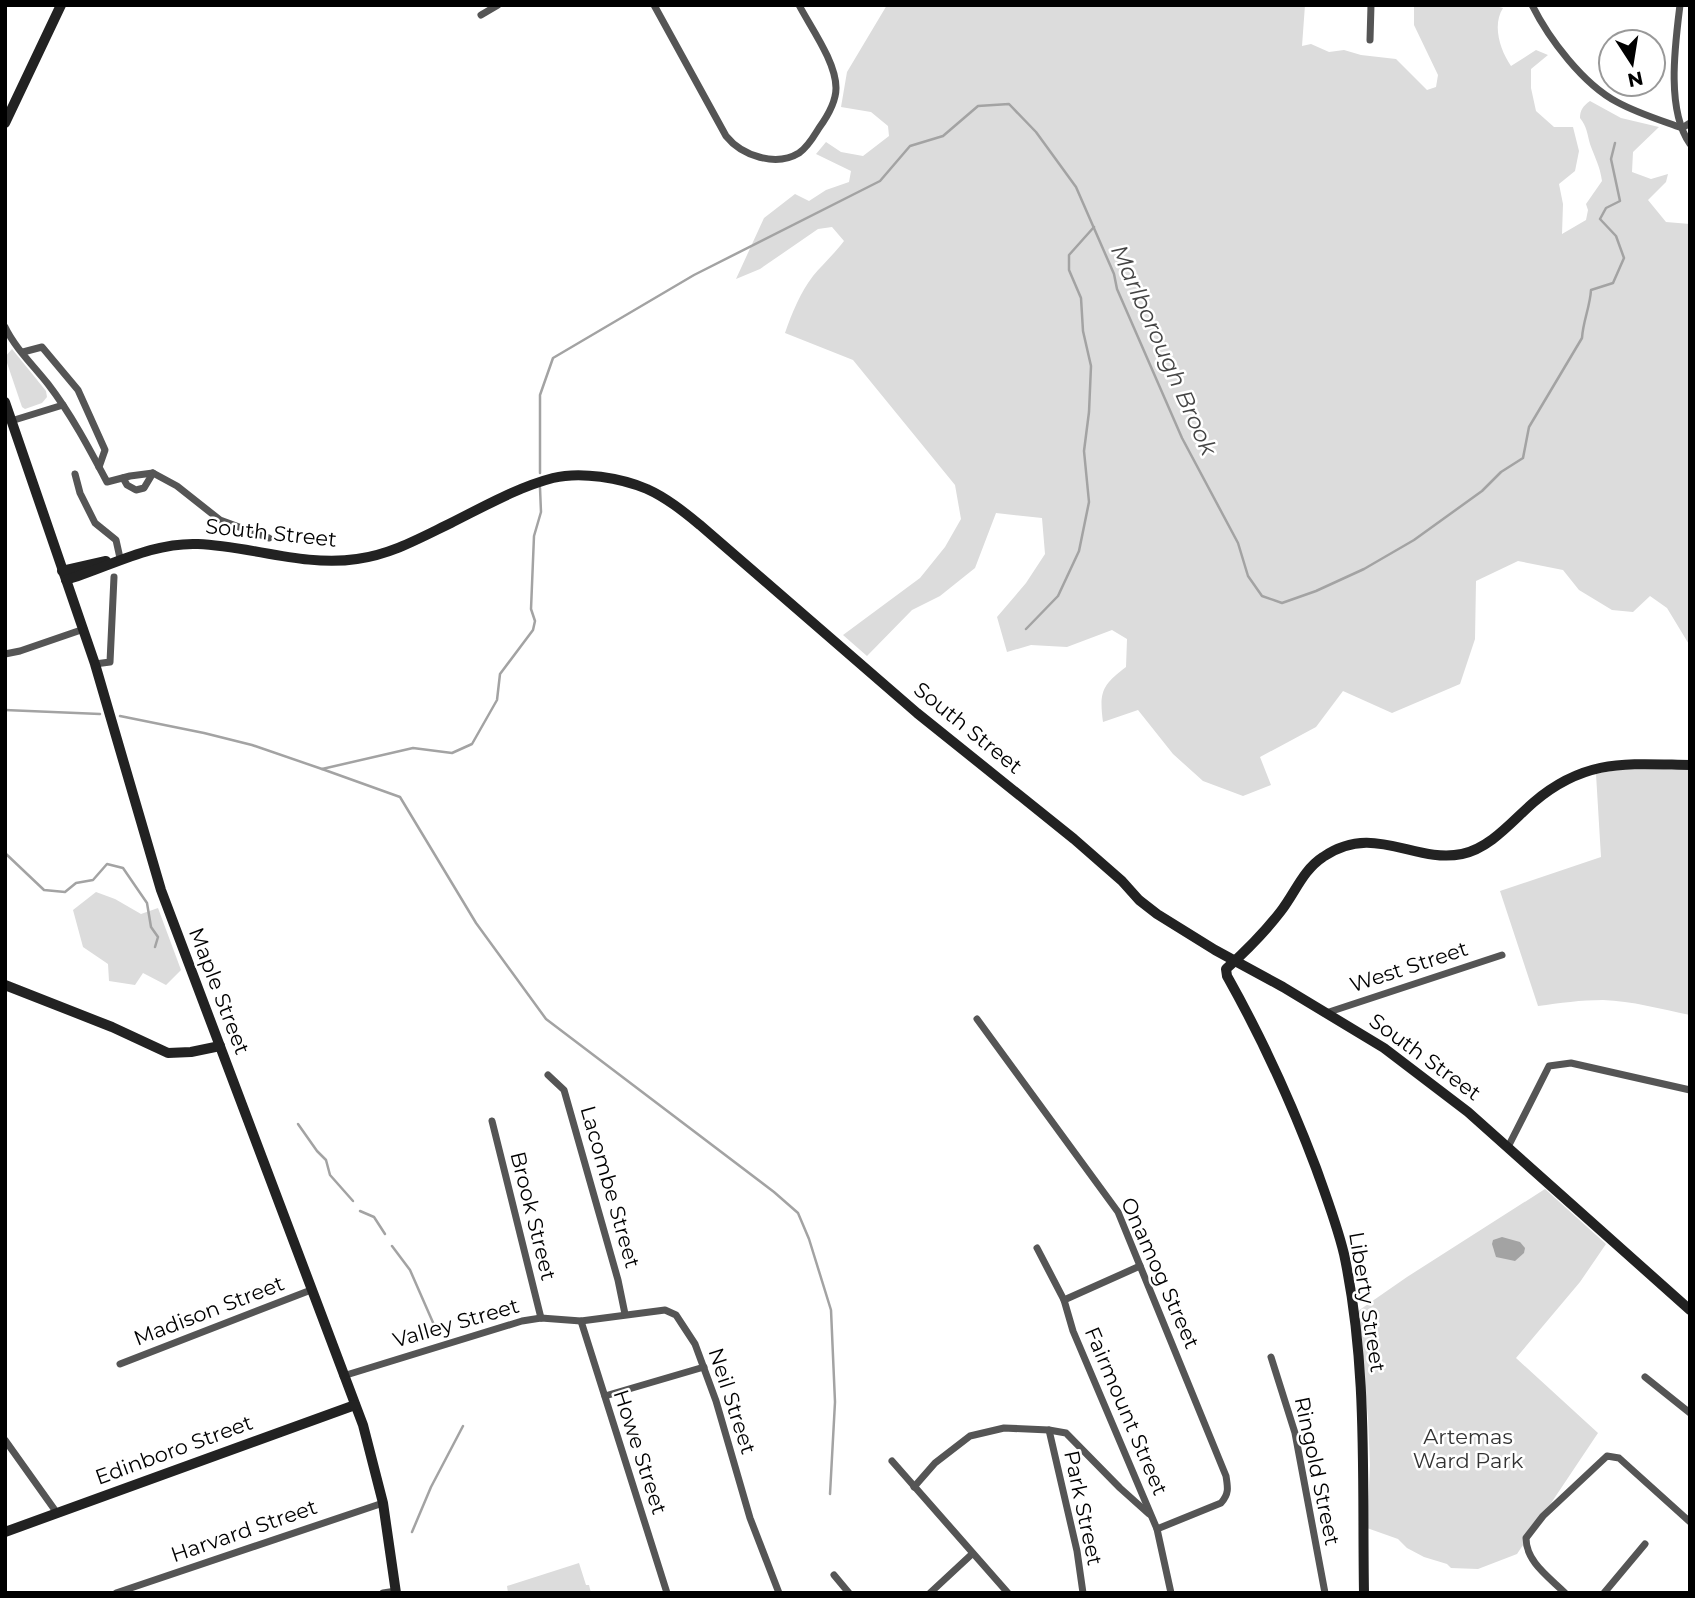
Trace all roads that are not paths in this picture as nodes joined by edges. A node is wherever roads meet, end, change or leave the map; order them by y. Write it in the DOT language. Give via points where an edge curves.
graph roads {
  1 [pos="61,5"];
  2 [pos="498,5"];
  3 [pos="654,5"];
  4 [pos="799,5"];
  5 [pos="1371,5"];
  6 [pos="1532,5"];
  7 [pos="1680,5"];
  8 [pos="481,15"];
  9 [pos="1370,40"];
  10 [pos="5,122"];
  11 [pos="1690,123"];
  12 [pos="1682,128"];
  13 [pos="1690,144"];
  14 [pos="5,327"];
  15 [pos="23,352"];
  16 [pos="5,402"];
  17 [pos="63,405"];
  18 [pos="11,421"];
  19 [pos="99,467"];
  20 [pos="153,473"];
  21 [pos="75,474"];
  22 [pos="123,478"];
  23 [pos="269,538"];
  24 [pos="54,547"];
  25 [pos="137,554"];
  26 [pos="120,558"];
  27 [pos="84,570"];
  28 [pos="64,575"];
  29 [pos="114,577"];
  30 [pos="75,600"];
  31 [pos="84,629"];
  32 [pos="5,654"];
  33 [pos="95,664"];
  34 [pos="1690,765"];
  35 [pos="1502,955"];
  36 [pos="1235,961"];
  37 [pos="5,985"];
  38 [pos="1326,1013"];
  39 [pos="977,1019"];
  40 [pos="220,1046"];
  41 [pos="548,1075"];
  42 [pos="1690,1090"];
  43 [pos="492,1121"];
  44 [pos="1508,1147"];
  45 [pos="1037,1248"];
  46 [pos="1140,1266"];
  47 [pos="311,1290"];
  48 [pos="1064,1300"];
  49 [pos="1690,1310"];
  50 [pos="625,1314"];
  51 [pos="541,1318"];
  52 [pos="581,1321"];
  53 [pos="1271,1357"];
  54 [pos="120,1364"];
  55 [pos="704,1367"];
  56 [pos="343,1376"];
  57 [pos="1645,1377"];
  58 [pos="605,1396"];
  59 [pos="355,1405"];
  60 [pos="1690,1413"];
  61 [pos="1049,1430"];
  62 [pos="5,1440"];
  63 [pos="892,1461"];
  64 [pos="914,1487"];
  65 [pos="383,1503"];
  66 [pos="57,1513"];
  67 [pos="1151,1516"];
  68 [pos="1689,1520"];
  69 [pos="1157,1529"];
  70 [pos="5,1532"];
  71 [pos="1645,1544"];
  72 [pos="972,1554"];
  73 [pos="834,1575"];
  74 [pos="396,1592"];
  75 [pos="117,1593"];
  76 [pos="383,1593"];
  77 [pos="667,1593"];
  78 [pos="779,1593"];
  79 [pos="849,1593"];
  80 [pos="930,1593"];
  81 [pos="1008,1593"];
  82 [pos="1083,1593"];
  83 [pos="1171,1593"];
  84 [pos="1325,1593"];
  85 [pos="1364,1593"];
  86 [pos="1564,1593"];
  87 [pos="1604,1593"];
  1 -- 10 [label="main road"];
  2 -- 8 [label="street"];
  3 -- 4 [label="street" via="731,142 772,159 803,150 824,121 836,93 832,68"];
  5 -- 9 [label="street"];
  6 -- 12 [label="street" via="1542,24 1596,88 1618,103"];
  7 -- 12 [label="street" via="1675,72"];
  11 -- 12 [label="street"];
  12 -- 13 [label="street"];
  14 -- 15 [label="street"];
  15 -- 17 [label="street"];
  15 -- 19 [label="street" via="42,347 78,390 105,450"];
  16 -- 18 [label="main road, Maple Street"];
  17 -- 18 [label="street"];
  17 -- 19 [label="street"];
  18 -- 24 [label="main road, Maple Street"];
  19 -- 22 [label="street" via="107,482"];
  20 -- 22 [label="street"];
  20 -- 22 [label="street" via="144,488 136,490"];
  20 -- 23 [label="street" via="220,520"];
  21 -- 26 [label="street" via="95,523 116,540"];
  24 -- 27 [label="main road"];
  24 -- 28 [label="main road, Maple Street"];
  25 -- 26 [label="main road, South Street"];
  25 -- 27 [label="main road, South Street"];
  25 -- 36 [label="main road, South Street" via="200,544 314,560 356,559 407,545 555,477 596,477 649,490 701,525 917,713 1074,839 1139,900"];
  26 -- 27 [label="main road, South Street"];
  27 -- 28 [label="main road, South Street"];
  27 -- 30 [label="main road"];
  28 -- 30 [label="main road, Maple Street"];
  29 -- 33 [label="street" via="110,662"];
  30 -- 31 [label="main road, Maple Street"];
  31 -- 32 [label="street"];
  31 -- 33 [label="main road, Maple Street"];
  33 -- 40 [label="main road, Maple Street" via="161,890"];
  34 -- 36 [label="main road" via="1612,764 1586,772 1543,796 1491,840 1462,854 1443,855 1373,842 1331,852 1310,867 1275,919"];
  35 -- 38 [label="street, West Street"];
  36 -- 38 [label="main road, South Street"];
  36 -- 85 [label="main road, Liberty Street" via="1226,969 1227,976 1300,1123 1344,1253 1363,1413"];
  37 -- 40 [label="main road" via="168,1053"];
  38 -- 44 [label="main road, South Street" via="1384,1048"];
  39 -- 46 [label="street, Onamog Street" via="1118,1212"];
  40 -- 47 [label="main road, Maple Street"];
  41 -- 50 [label="street, Lacombe Street" via="564,1090"];
  42 -- 44 [label="street" via="1571,1063 1549,1066"];
  43 -- 51 [label="street, Brook Street"];
  44 -- 49 [label="main road, South Street"];
  45 -- 48 [label="street, Fairmount Street"];
  46 -- 48 [label="street"];
  46 -- 69 [label="street, Onamog Street" via="1228,1488 1227,1497 1214,1506"];
  47 -- 54 [label="street, Madison Street"];
  47 -- 56 [label="main road, Maple Street"];
  48 -- 67 [label="street, Fairmount Street"];
  50 -- 52 [label="street, Neil Street"];
  50 -- 55 [label="street, Neil Street" via="665,1310 676,1315"];
  51 -- 52 [label="street, Valley Street"];
  51 -- 56 [label="street, Valley Street"];
  52 -- 58 [label="street, Howe Street"];
  53 -- 84 [label="street, Ringold Street" via="1295,1433"];
  55 -- 58 [label="street"];
  55 -- 78 [label="street, Neil Street" via="750,1518"];
  56 -- 59 [label="main road, Maple Street"];
  57 -- 60 [label="street"];
  58 -- 77 [label="street, Howe Street"];
  59 -- 65 [label="main road, Maple Street"];
  59 -- 66 [label="main road, Edinboro Street"];
  61 -- 64 [label="street" via="1004,1428 970,1436 935,1463"];
  61 -- 67 [label="street" via="1066,1433"];
  61 -- 82 [label="street, Park Street"];
  62 -- 66 [label="street"];
  63 -- 64 [label="street"];
  64 -- 72 [label="street"];
  65 -- 74 [label="main road, Maple Street"];
  65 -- 75 [label="street, Harvard Street"];
  66 -- 70 [label="main road, Edinboro Street"];
  67 -- 69 [label="street, Fairmount Street"];
  68 -- 86 [label="street" via="1619,1458 1607,1456 1526,1538 1533,1562"];
  69 -- 83 [label="street, Fairmount Street"];
  71 -- 87 [label="street"];
  72 -- 80 [label="street"];
  72 -- 81 [label="street"];
  73 -- 79 [label="street"];
  74 -- 76 [label="street"];
}
